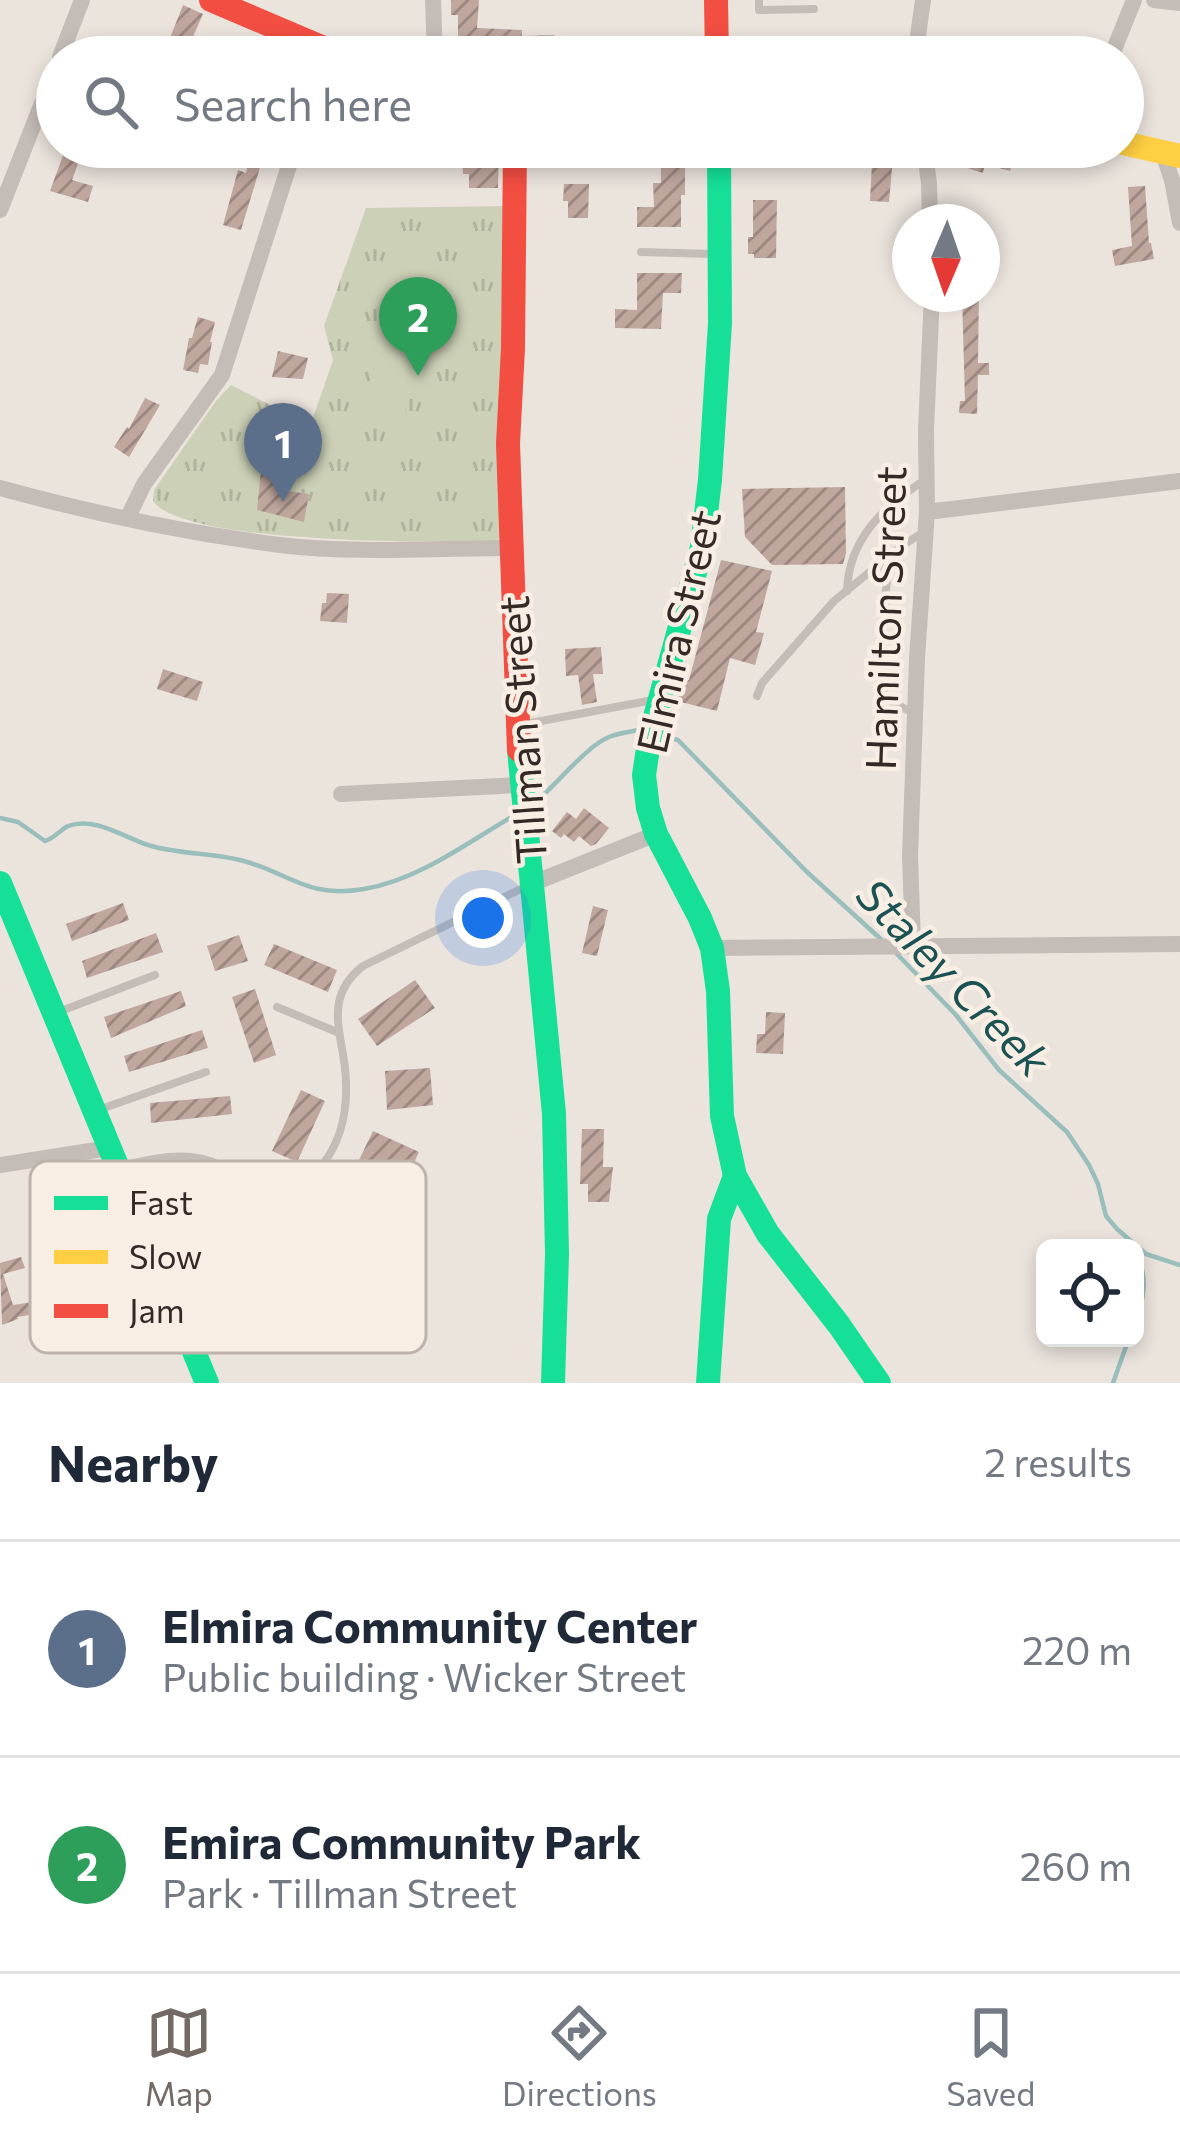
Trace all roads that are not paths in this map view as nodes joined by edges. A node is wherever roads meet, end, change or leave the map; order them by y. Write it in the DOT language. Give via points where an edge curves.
graph roads {
  1 [pos="82,0"];
  2 [pos="211,0"];
  3 [pos="434,0"];
  4 [pos="716,0"];
  5 [pos="759,0"];
  6 [pos="923,0"];
  7 [pos="1134,0"];
  8 [pos="1154,0"];
  9 [pos="1180,3"];
  10 [pos="814,9"];
  11 [pos="68,36"];
  12 [pos="290,36"];
  13 [pos="435,36"];
  14 [pos="717,36"];
  15 [pos="918,36"];
  16 [pos="1120,36"];
  17 [pos="36,118"];
  18 [pos="1171,155"];
  19 [pos="288,168"];
  20 [pos="514,168"];
  21 [pos="719,168"];
  22 [pos="927,168"];
  23 [pos="930,204"];
  24 [pos="0,210"];
  25 [pos="1180,223"];
  26 [pos="641,252"];
  27 [pos="720,255"];
  28 [pos="931,312"];
  29 [pos="927,478"];
  30 [pos="1180,481"];
  31 [pos="0,488"];
  32 [pos="128,517"];
  33 [pos="927,521"];
  34 [pos="511,548"];
  35 [pos="882,563"];
  36 [pos="847,591"];
  37 [pos="757,696"];
  38 [pos="660,699"];
  39 [pos="916,713"];
  40 [pos="519,725"];
  41 [pos="520,785"];
  42 [pos="341,794"];
  43 [pos="656,834"];
  44 [pos="0,883"];
  45 [pos="531,884"];
  46 [pos="913,944"];
  47 [pos="1180,944"];
  48 [pos="712,948"];
  49 [pos="155,975"];
  50 [pos="277,1006"];
  51 [pos="54,1014"];
  52 [pos="337,1032"];
  53 [pos="206,1072"];
  54 [pos="94,1112"];
  55 [pos="113,1157"];
  56 [pos="56,1161"];
  57 [pos="115,1161"];
  58 [pos="206,1161"];
  59 [pos="325,1161"];
  60 [pos="30,1163"];
  61 [pos="0,1165"];
  62 [pos="735,1176"];
  63 [pos="195,1353"];
  64 [pos="870,1380"];
  65 [pos="207,1383"];
  66 [pos="553,1383"];
  67 [pos="708,1383"];
  1 -- 11 [label="street"];
  2 -- 12 [label="street"];
  3 -- 13 [label="street"];
  4 -- 14 [label="street"];
  5 -- 10 [label="lane" via="759,10"];
  6 -- 15 [label="street"];
  7 -- 16 [label="street"];
  8 -- 9 [label="street"];
  17 -- 24 [label="street"];
  18 -- 25 [label="street"];
  19 -- 32 [label="street" via="222,375"];
  20 -- 34 [label="street, Tillman Street"];
  21 -- 27 [label="street, Elmira Street"];
  22 -- 23 [label="street"];
  26 -- 27 [label="lane"];
  27 -- 38 [label="street, Elmira Street" via="702,547"];
  28 -- 29 [label="street, Hamilton Street"];
  29 -- 33 [label="street, Hamilton Street"];
  29 -- 36 [label="lane" via="876,516 848,568"];
  30 -- 33 [label="street"];
  31 -- 32 [label="street"];
  32 -- 34 [label="street" via="280,544"];
  33 -- 35 [label="lane"];
  33 -- 39 [label="street, Hamilton Street"];
  34 -- 40 [label="street, Tillman Street"];
  35 -- 36 [label="lane"];
  35 -- 39 [label="lane" via="882,693"];
  36 -- 37 [label="lane"];
  38 -- 40 [label="lane"];
  38 -- 43 [label="street, Elmira Street" via="644,775"];
  39 -- 46 [label="street, Hamilton Street"];
  40 -- 41 [label="street, Tillman Street"];
  41 -- 42 [label="street"];
  41 -- 45 [label="street, Tillman Street"];
  43 -- 45 [label="street"];
  43 -- 48 [label="street, Elmira Street"];
  44 -- 51 [label="street"];
  45 -- 52 [label="lane" via="363,966 340,996"];
  45 -- 66 [label="street, Tillman Street" via="554,1114"];
  46 -- 47 [label="street"];
  46 -- 48 [label="street"];
  48 -- 62 [label="street, Elmira Street" via="722,1116"];
  49 -- 51 [label="lane"];
  50 -- 52 [label="lane"];
  51 -- 54 [label="street"];
  52 -- 59 [label="lane" via="346,1090 341,1129"];
  53 -- 54 [label="lane"];
  54 -- 55 [label="street"];
  55 -- 56 [label="street"];
  55 -- 57 [label="street"];
  55 -- 58 [label="lane"];
  60 -- 61 [label="street"];
  62 -- 64 [label="street"];
  62 -- 67 [label="street, Elmira Street" via="719,1219"];
  63 -- 65 [label="street"];
}
